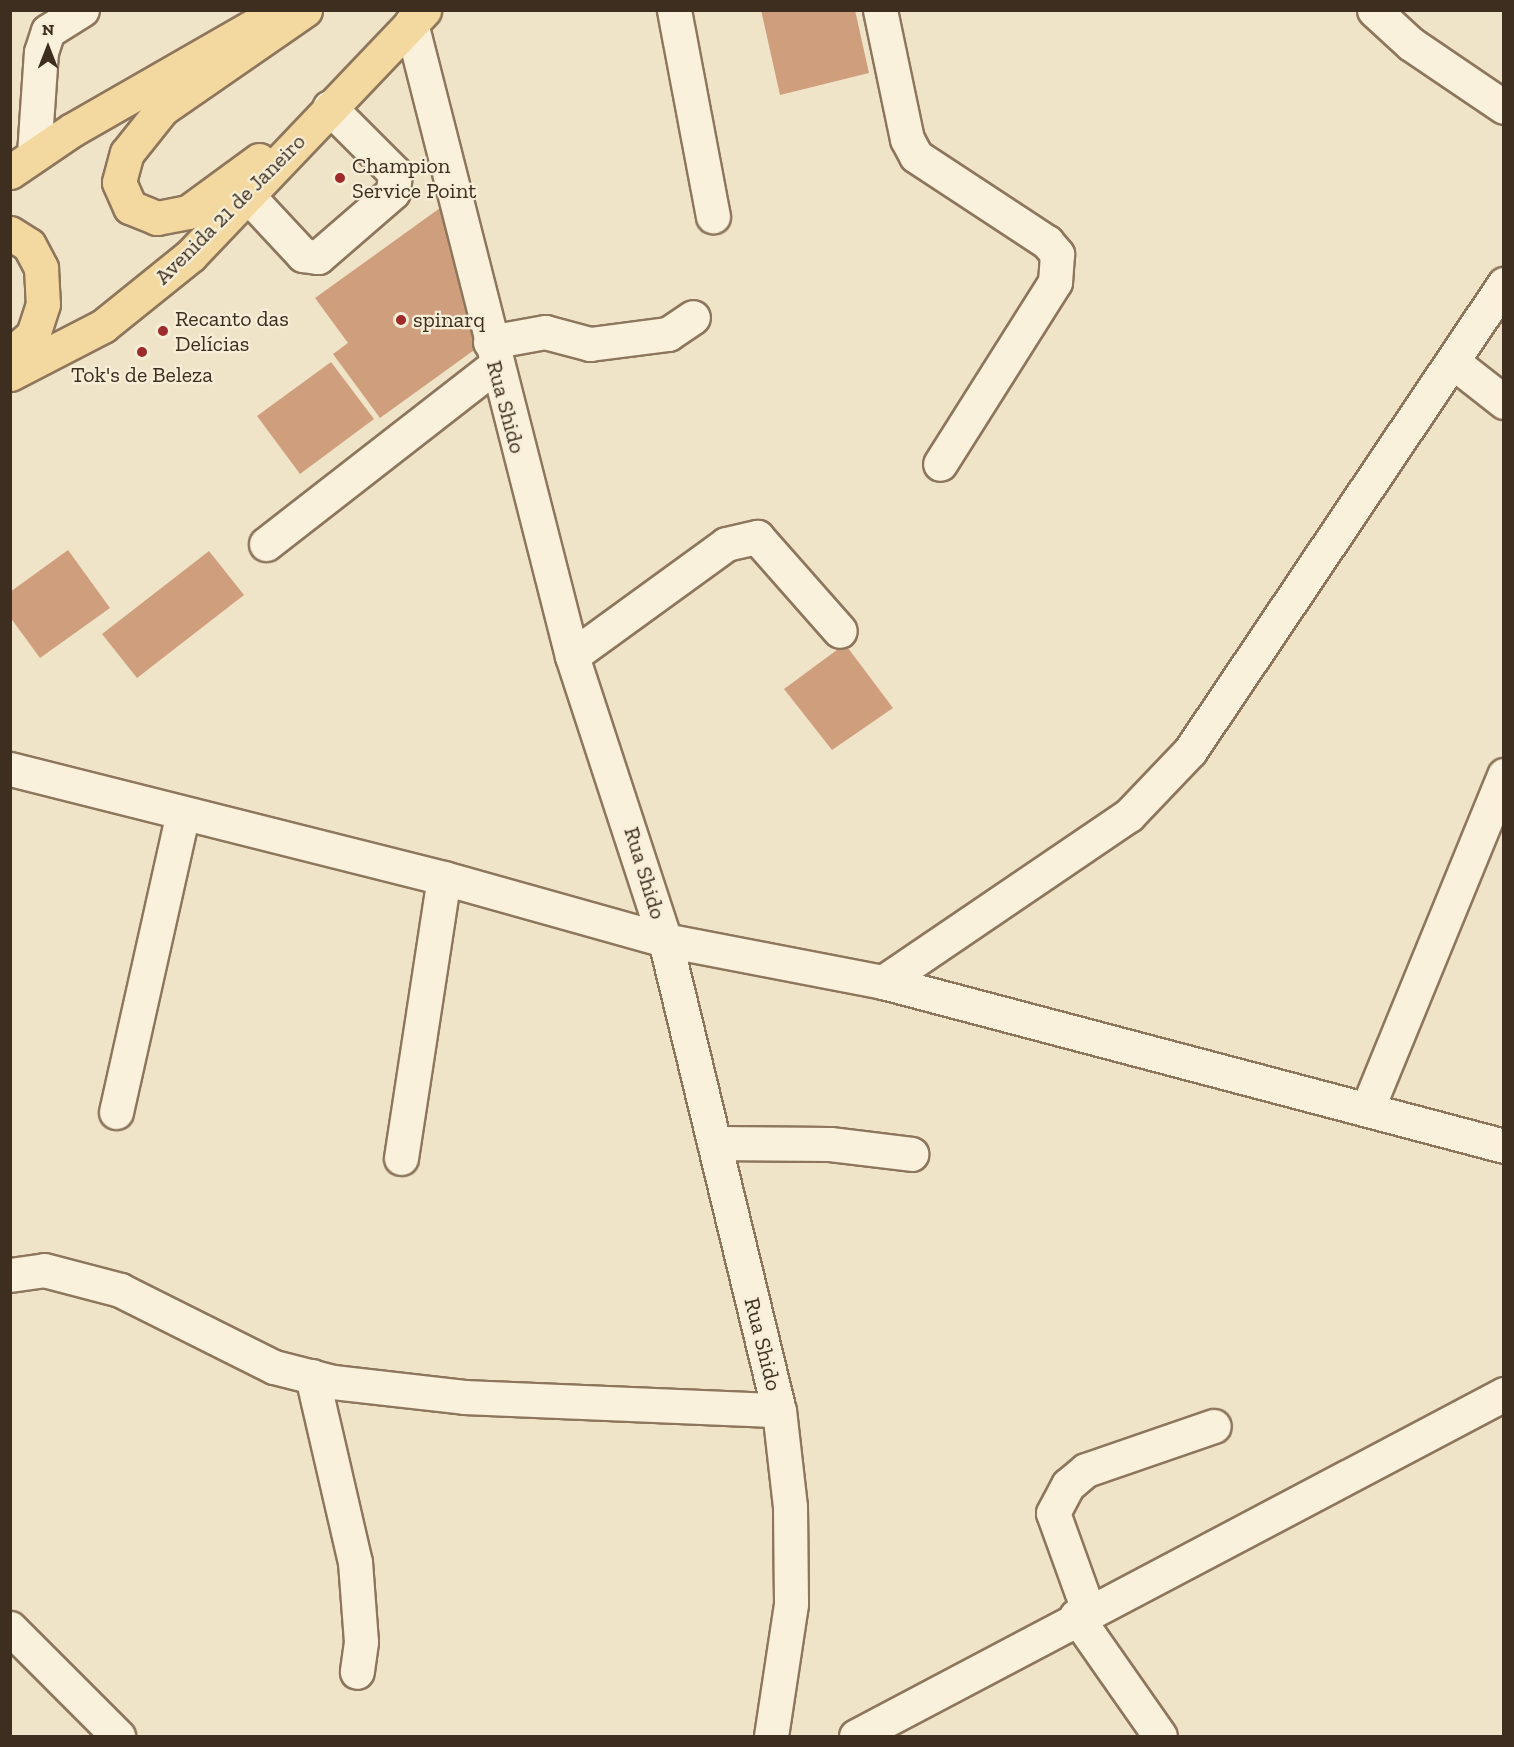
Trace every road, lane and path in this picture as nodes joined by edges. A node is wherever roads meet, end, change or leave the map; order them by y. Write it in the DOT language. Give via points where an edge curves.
graph roads {
  1 [pos="82,10"];
  2 [pos="281,10"];
  3 [pos="305,10"];
  4 [pos="674,10"];
  5 [pos="880,10"];
  6 [pos="1374,10"];
  7 [pos="417,17"];
  8 [pos="339,95"];
  9 [pos="1503,107"];
  10 [pos="22,163"];
  11 [pos="248,196"];
  12 [pos="713,216"];
  13 [pos="10,233"];
  14 [pos="1503,284"];
  15 [pos="693,317"];
  16 [pos="492,354"];
  17 [pos="10,355"];
  18 [pos="1453,362"];
  19 [pos="10,374"];
  20 [pos="1503,402"];
  21 [pos="940,464"];
  22 [pos="266,544"];
  23 [pos="840,632"];
  24 [pos="572,656"];
  25 [pos="10,769"];
  26 [pos="1503,775"];
  27 [pos="183,813"];
  28 [pos="444,878"];
  29 [pos="665,940"];
  30 [pos="883,982"];
  31 [pos="1368,1107"];
  32 [pos="116,1112"];
  33 [pos="714,1143"];
  34 [pos="1503,1146"];
  35 [pos="911,1154"];
  36 [pos="401,1158"];
  37 [pos="10,1275"];
  38 [pos="312,1376"];
  39 [pos="1503,1394"];
  40 [pos="778,1410"];
  41 [pos="1214,1426"];
  42 [pos="1082,1613"];
  43 [pos="10,1628"];
  44 [pos="357,1672"];
  45 [pos="118,1737"];
  46 [pos="771,1737"];
  47 [pos="856,1737"];
  48 [pos="1160,1737"];
  1 -- 10 [label="street" via="48,31"];
  2 -- 10 [label="main road"];
  3 -- 8 [label="main road" via="162,110 127,153 119,182 130,207 157,218 188,212"];
  4 -- 12 [label="street"];
  5 -- 21 [label="street" via="907,139 916,156 1057,254 1055,282"];
  6 -- 9 [label="street" via="1411,44"];
  7 -- 8 [label="main road, Avenida 21 de Janeiro"];
  7 -- 16 [label="street, Rua Shido"];
  8 -- 11 [label="main road, Avenida 21 de Janeiro"];
  8 -- 11 [label="street" via="395,172 393,192 318,257 303,255"];
  11 -- 19 [label="main road, Avenida 21 de Janeiro" via="191,255 112,319"];
  13 -- 17 [label="main road" via="29,245 41,268 43,304 33,335"];
  14 -- 18 [label="street"];
  15 -- 16 [label="street" via="668,334 590,344 545,332"];
  16 -- 22 [label="street"];
  16 -- 24 [label="street, Rua Shido"];
  18 -- 20 [label="street"];
  18 -- 30 [label="street" via="1190,751 1129,815"];
  23 -- 24 [label="street" via="757,537 726,544"];
  24 -- 29 [label="street, Rua Shido"];
  25 -- 27 [label="street"];
  26 -- 31 [label="street"];
  27 -- 28 [label="street"];
  27 -- 32 [label="street"];
  28 -- 29 [label="street"];
  28 -- 36 [label="street"];
  29 -- 30 [label="street"];
  29 -- 33 [label="street, Rua Shido"];
  30 -- 31 [label="street"];
  31 -- 34 [label="street"];
  33 -- 35 [label="street" via="830,1144"];
  33 -- 40 [label="street, Rua Shido"];
  37 -- 38 [label="street" via="44,1270 120,1290 274,1367"];
  38 -- 40 [label="street" via="464,1397"];
  38 -- 44 [label="street" via="355,1562 361,1642"];
  39 -- 42 [label="street"];
  40 -- 46 [label="street, Rua Shido" via="790,1507 791,1604"];
  41 -- 42 [label="street" via="1086,1470 1068,1485 1053,1513"];
  42 -- 47 [label="street"];
  42 -- 48 [label="street"];
  43 -- 45 [label="street"];
}
